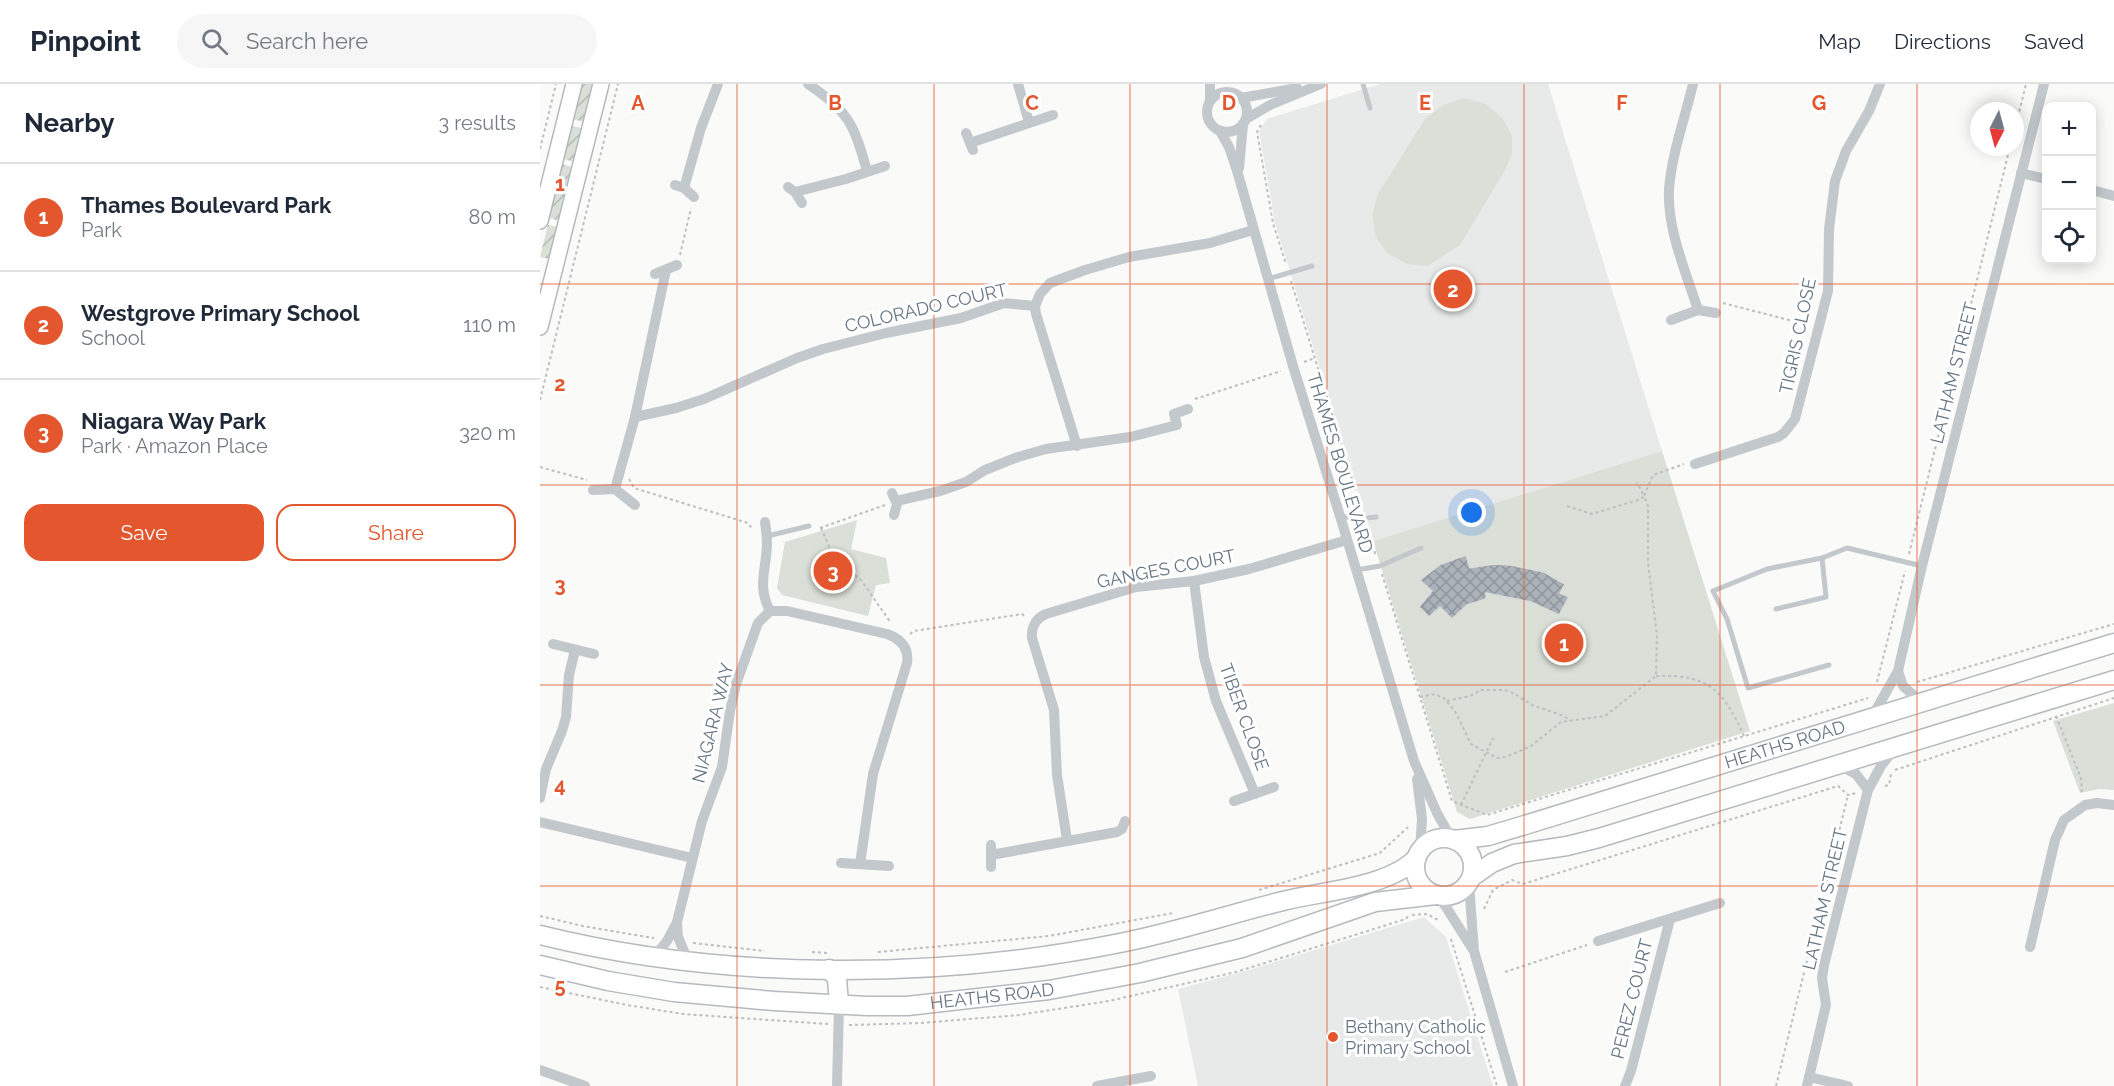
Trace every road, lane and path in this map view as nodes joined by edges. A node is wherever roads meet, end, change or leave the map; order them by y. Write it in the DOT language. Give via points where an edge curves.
graph roads {
  1 [pos="556,84"];
  2 [pos="574,84"];
  3 [pos="601,84"];
  4 [pos="618,84"];
  5 [pos="718,84"];
  6 [pos="808,84"];
  7 [pos="1018,84"];
  8 [pos="1210,84"];
  9 [pos="1317,84"];
  10 [pos="1321,84"];
  11 [pos="1363,84"];
  12 [pos="1693,84"];
  13 [pos="1880,84"];
  14 [pos="2026,84"];
  15 [pos="2044,84"];
  16 [pos="1234,92"];
  17 [pos="1210,101"];
  18 [pos="2022,102"];
  19 [pos="1270,105"];
  20 [pos="1370,108"];
  21 [pos="1053,115"];
  22 [pos="1029,122"];
  23 [pos="1245,122"];
  24 [pos="1220,132"];
  25 [pos="970,142"];
  26 [pos="540,149"];
  27 [pos="2008,156"];
  28 [pos="885,166"];
  29 [pos="867,171"];
  30 [pos="2022,173"];
  31 [pos="1238,174"];
  32 [pos="2042,178"];
  33 [pos="2096,191"];
  34 [pos="2114,196"];
  35 [pos="694,197"];
  36 [pos="802,203"];
  37 [pos="540,221"];
  38 [pos="1253,230"];
  39 [pos="677,266"];
  40 [pos="1312,266"];
  41 [pos="666,270"];
  42 [pos="1289,273"];
  43 [pos="655,274"];
  44 [pos="1268,279"];
  45 [pos="1035,306"];
  46 [pos="1701,310"];
  47 [pos="1716,312"];
  48 [pos="1671,320"];
  49 [pos="540,327"];
  50 [pos="1820,328"];
  51 [pos="1315,358"];
  52 [pos="1298,364"];
  53 [pos="1283,370"];
  54 [pos="540,400"];
  55 [pos="1188,409"];
  56 [pos="1174,414"];
  57 [pos="635,417"];
  58 [pos="1077,446"];
  59 [pos="1695,464"];
  60 [pos="540,467"];
  61 [pos="619,477"];
  62 [pos="1637,482"];
  63 [pos="615,489"];
  64 [pos="598,490"];
  65 [pos="1644,496"];
  66 [pos="894,497"];
  67 [pos="634,505"];
  68 [pos="1567,506"];
  69 [pos="894,515"];
  70 [pos="1340,516"];
  71 [pos="1376,517"];
  72 [pos="1364,518"];
  73 [pos="765,522"];
  74 [pos="809,526"];
  75 [pos="767,536"];
  76 [pos="1347,540"];
  77 [pos="1421,548"];
  78 [pos="1822,558"];
  79 [pos="1908,559"];
  80 [pos="1922,566"];
  81 [pos="1380,567"];
  82 [pos="1356,570"];
  83 [pos="1905,570"];
  84 [pos="1194,581"];
  85 [pos="1776,609"];
  86 [pos="770,611"];
  87 [pos="1035,622"];
  88 [pos="2114,624"];
  89 [pos="903,638"];
  90 [pos="2114,643"];
  91 [pos="553,644"];
  92 [pos="575,650"];
  93 [pos="594,654"];
  94 [pos="1829,665"];
  95 [pos="1898,671"];
  96 [pos="1656,676"];
  97 [pos="2114,680"];
  98 [pos="1903,686"];
  99 [pos="1887,691"];
  100 [pos="1873,696"];
  101 [pos="1420,698"];
  102 [pos="2114,698"];
  103 [pos="1447,701"];
  104 [pos="1921,702"];
  105 [pos="2056,716"];
  106 [pos="1872,717"];
  107 [pos="1570,721"];
  108 [pos="1744,736"];
  109 [pos="1493,738"];
  110 [pos="1897,746"];
  111 [pos="1485,753"];
  112 [pos="1414,761"];
  113 [pos="1836,764"];
  114 [pos="1274,787"];
  115 [pos="1868,790"];
  116 [pos="1255,794"];
  117 [pos="1848,795"];
  118 [pos="540,798"];
  119 [pos="1234,801"];
  120 [pos="2114,804"];
  121 [pos="1461,805"];
  122 [pos="2085,806"];
  123 [pos="1125,821"];
  124 [pos="540,822"];
  125 [pos="1413,823"];
  126 [pos="1453,839"];
  127 [pos="1067,840"];
  128 [pos="1418,855"];
  129 [pos="692,858"];
  130 [pos="841,863"];
  131 [pos="860,864"];
  132 [pos="890,866"];
  133 [pos="990,867"];
  134 [pos="1470,880"];
  135 [pos="1256,890"];
  136 [pos="1437,895"];
  137 [pos="1720,903"];
  138 [pos="1484,909"];
  139 [pos="1179,912"];
  140 [pos="1403,915"];
  141 [pos="540,916"];
  142 [pos="1670,919"];
  143 [pos="1444,923"];
  144 [pos="540,935"];
  145 [pos="1450,935"];
  146 [pos="674,940"];
  147 [pos="1598,941"];
  148 [pos="2030,947"];
  149 [pos="766,951"];
  150 [pos="1474,951"];
  151 [pos="812,952"];
  152 [pos="877,952"];
  153 [pos="655,957"];
  154 [pos="688,961"];
  155 [pos="832,961"];
  156 [pos="540,965"];
  157 [pos="1505,972"];
  158 [pos="839,1004"];
  159 [pos="540,1070"];
  160 [pos="1150,1076"];
  161 [pos="1808,1081"];
  162 [pos="1105,1085"];
  163 [pos="585,1086"];
  164 [pos="837,1086"];
  165 [pos="1497,1086"];
  166 [pos="1513,1086"];
  167 [pos="1625,1086"];
  168 [pos="1776,1086"];
  169 [pos="1848,1086"];
  1 -- 26 [label="path"];
  2 -- 37 [label="main road"];
  3 -- 49 [label="main road"];
  4 -- 54 [label="path"];
  5 -- 35 [label="street" via="680,187"];
  6 -- 29 [label="street" via="844,113 858,137"];
  7 -- 22 [label="street"];
  8 -- 17 [label="street"];
  9 -- 16 [label="street"];
  10 -- 19 [label="street"];
  11 -- 20 [label="lane"];
  12 -- 46 [label="street" via="1669,190 1672,224"];
  13 -- 50 [label="street, TIGRIS CLOSE" via="1835,181 1828,229 1828,291"];
  14 -- 18 [label="path"];
  15 -- 30 [label="street, LATHAM STREET"];
  16 -- 17 [label="street" via="1220,93"];
  16 -- 23 [label="street" via="1247,108"];
  17 -- 24 [label="street" via="1208,119"];
  19 -- 23 [label="street"];
  19 -- 42 [label="path" via="1272,114 1265,117 1257,132 1273,223"];
  21 -- 22 [label="street"];
  22 -- 25 [label="street"];
  23 -- 24 [label="street" via="1233,132"];
  23 -- 31 [label="street, THAMES BOULEVARD"];
  24 -- 31 [label="street, THAMES BOULEVARD"];
  27 -- 79 [label="path"];
  28 -- 29 [label="street"];
  29 -- 36 [label="street" via="791,189"];
  30 -- 32 [label="street"];
  30 -- 80 [label="street, LATHAM STREET"];
  31 -- 38 [label="street, THAMES BOULEVARD"];
  33 -- 34 [label="street"];
  35 -- 39 [label="path"];
  38 -- 44 [label="street, THAMES BOULEVARD"];
  38 -- 45 [label="street, COLORADO COURT" via="1210,243 1129,257 1077,273 1050,283"];
  39 -- 41 [label="street"];
  40 -- 42 [label="lane"];
  41 -- 43 [label="street"];
  41 -- 57 [label="street"];
  42 -- 44 [label="lane"];
  42 -- 51 [label="path"];
  44 -- 70 [label="street, THAMES BOULEVARD"];
  45 -- 57 [label="street, COLORADO COURT" via="1004,303 961,318 823,350 704,399"];
  45 -- 58 [label="street"];
  46 -- 47 [label="street"];
  46 -- 48 [label="street"];
  46 -- 50 [label="path" via="1718,302"];
  50 -- 59 [label="street, TIGRIS CLOSE" via="1798,412 1790,427 1769,441"];
  51 -- 52 [label="path"];
  51 -- 72 [label="path"];
  53 -- 56 [label="path" via="1181,404"];
  55 -- 56 [label="street"];
  56 -- 58 [label="street" via="1177,425"];
  57 -- 61 [label="street"];
  58 -- 66 [label="street" via="1018,457 940,491"];
  59 -- 65 [label="path" via="1653,475"];
  60 -- 64 [label="path" via="596,482"];
  61 -- 63 [label="street"];
  61 -- 75 [label="path" via="628,478 634,488 748,523 756,534"];
  62 -- 65 [label="path"];
  63 -- 64 [label="street"];
  63 -- 67 [label="street"];
  65 -- 68 [label="path" via="1592,514"];
  65 -- 96 [label="path" via="1648,506 1648,563 1657,635"];
  66 -- 69 [label="street"];
  66 -- 89 [label="path" via="821,528 834,558 861,580"];
  70 -- 72 [label="lane"];
  70 -- 76 [label="street, THAMES BOULEVARD"];
  71 -- 72 [label="lane"];
  72 -- 81 [label="path"];
  73 -- 75 [label="street"];
  74 -- 75 [label="lane"];
  75 -- 86 [label="street" via="762,583"];
  76 -- 82 [label="street, THAMES BOULEVARD"];
  76 -- 84 [label="street, GANGES COURT" via="1249,570"];
  77 -- 81 [label="lane"];
  78 -- 80 [label="lane" via="1847,548"];
  78 -- 85 [label="lane" via="1826,597"];
  78 -- 94 [label="lane" via="1767,569 1713,591 1727,619 1748,688"];
  80 -- 95 [label="street, LATHAM STREET"];
  81 -- 82 [label="lane"];
  81 -- 101 [label="path"];
  82 -- 112 [label="street, THAMES BOULEVARD"];
  83 -- 100 [label="path"];
  84 -- 87 [label="street, GANGES COURT" via="1136,587 1046,614"];
  84 -- 116 [label="street, TIBER CLOSE" via="1204,657 1216,701"];
  86 -- 89 [label="street" via="787,611"];
  86 -- 129 [label="street, NIAGARA WAY" via="758,623 736,684 722,767"];
  87 -- 89 [label="path" via="1022,614 914,631"];
  87 -- 127 [label="street" via="1032,638 1054,710 1057,775"];
  88 -- 98 [label="path"];
  89 -- 131 [label="street" via="908,659 873,774"];
  90 -- 104 [label="main road, HEATHS ROAD"];
  91 -- 92 [label="street"];
  92 -- 93 [label="street"];
  92 -- 118 [label="street" via="564,724 546,769"];
  95 -- 98 [label="street"];
  95 -- 99 [label="street, LATHAM STREET"];
  96 -- 107 [label="path" via="1605,716"];
  96 -- 108 [label="path" via="1674,675 1707,684 1728,703"];
  97 -- 110 [label="main road, HEATHS ROAD"];
  98 -- 104 [label="street"];
  99 -- 100 [label="path"];
  99 -- 106 [label="street, LATHAM STREET"];
  100 -- 108 [label="path"];
  101 -- 103 [label="path" via="1435,694"];
  101 -- 121 [label="path" via="1452,801"];
  102 -- 105 [label="path"];
  103 -- 107 [label="path" via="1481,690 1505,690"];
  103 -- 111 [label="path" via="1471,744"];
  104 -- 106 [label="main road, HEATHS ROAD"];
  105 -- 115 [label="path" via="1892,771 1889,785"];
  105 -- 122 [label="path" via="2081,778"];
  106 -- 126 [label="main road, HEATHS ROAD" via="1488,836"];
  107 -- 111 [label="path" via="1561,722 1532,746 1518,752 1497,758"];
  108 -- 121 [label="path" via="1487,815"];
  109 -- 111 [label="path"];
  110 -- 113 [label="main road, HEATHS ROAD"];
  110 -- 115 [label="street, LATHAM STREET"];
  111 -- 121 [label="path"];
  112 -- 126 [label="street, THAMES BOULEVARD"];
  112 -- 128 [label="street, THAMES BOULEVARD" via="1422,819"];
  113 -- 115 [label="street" via="1856,774"];
  113 -- 134 [label="main road, HEATHS ROAD" via="1599,838 1514,854 1492,863"];
  114 -- 116 [label="street, TIBER CLOSE"];
  115 -- 117 [label="path"];
  115 -- 161 [label="street, LATHAM STREET" via="1824,965 1826,1005"];
  116 -- 119 [label="street, TIBER CLOSE"];
  117 -- 138 [label="path" via="1838,786 1523,884 1512,880 1493,890"];
  117 -- 168 [label="path"];
  120 -- 122 [label="street"];
  122 -- 148 [label="street" via="2073,812 2059,829"];
  123 -- 127 [label="street" via="1114,837"];
  124 -- 129 [label="street"];
  125 -- 135 [label="path" via="1380,853"];
  126 -- 128 [label="main road" via="1432,840"];
  126 -- 134 [label="main road" via="1473,859"];
  127 -- 133 [label="street" via="991,850"];
  128 -- 136 [label="main road" via="1417,878"];
  128 -- 155 [label="main road, HEATHS ROAD" via="1397,872 1364,883 1123,942 986,963 866,969"];
  129 -- 146 [label="street, NIAGARA WAY"];
  130 -- 131 [label="street"];
  131 -- 132 [label="street"];
  134 -- 136 [label="main road" via="1456,894"];
  134 -- 150 [label="street"];
  136 -- 150 [label="street"];
  136 -- 158 [label="main road, HEATHS ROAD" via="1375,902 1242,948 1049,990 907,1006"];
  137 -- 142 [label="street, PEREZ COURT"];
  139 -- 152 [label="path" via="1049,936"];
  140 -- 143 [label="path" via="1427,914"];
  141 -- 146 [label="path"];
  142 -- 147 [label="street, PEREZ COURT"];
  142 -- 167 [label="street, PEREZ COURT"];
  144 -- 153 [label="main road, HEATHS ROAD"];
  145 -- 165 [label="path"];
  146 -- 149 [label="path"];
  146 -- 153 [label="street"];
  146 -- 154 [label="street, NIAGARA WAY"];
  147 -- 157 [label="path"];
  150 -- 166 [label="street"];
  151 -- 155 [label="path"];
  153 -- 154 [label="main road, HEATHS ROAD"];
  154 -- 155 [label="main road, HEATHS ROAD" via="765,967"];
  155 -- 158 [label="main road"];
  156 -- 158 [label="main road, HEATHS ROAD" via="674,992"];
  158 -- 164 [label="street"];
  159 -- 163 [label="street"];
  160 -- 162 [label="street"];
  161 -- 169 [label="street"];
}
